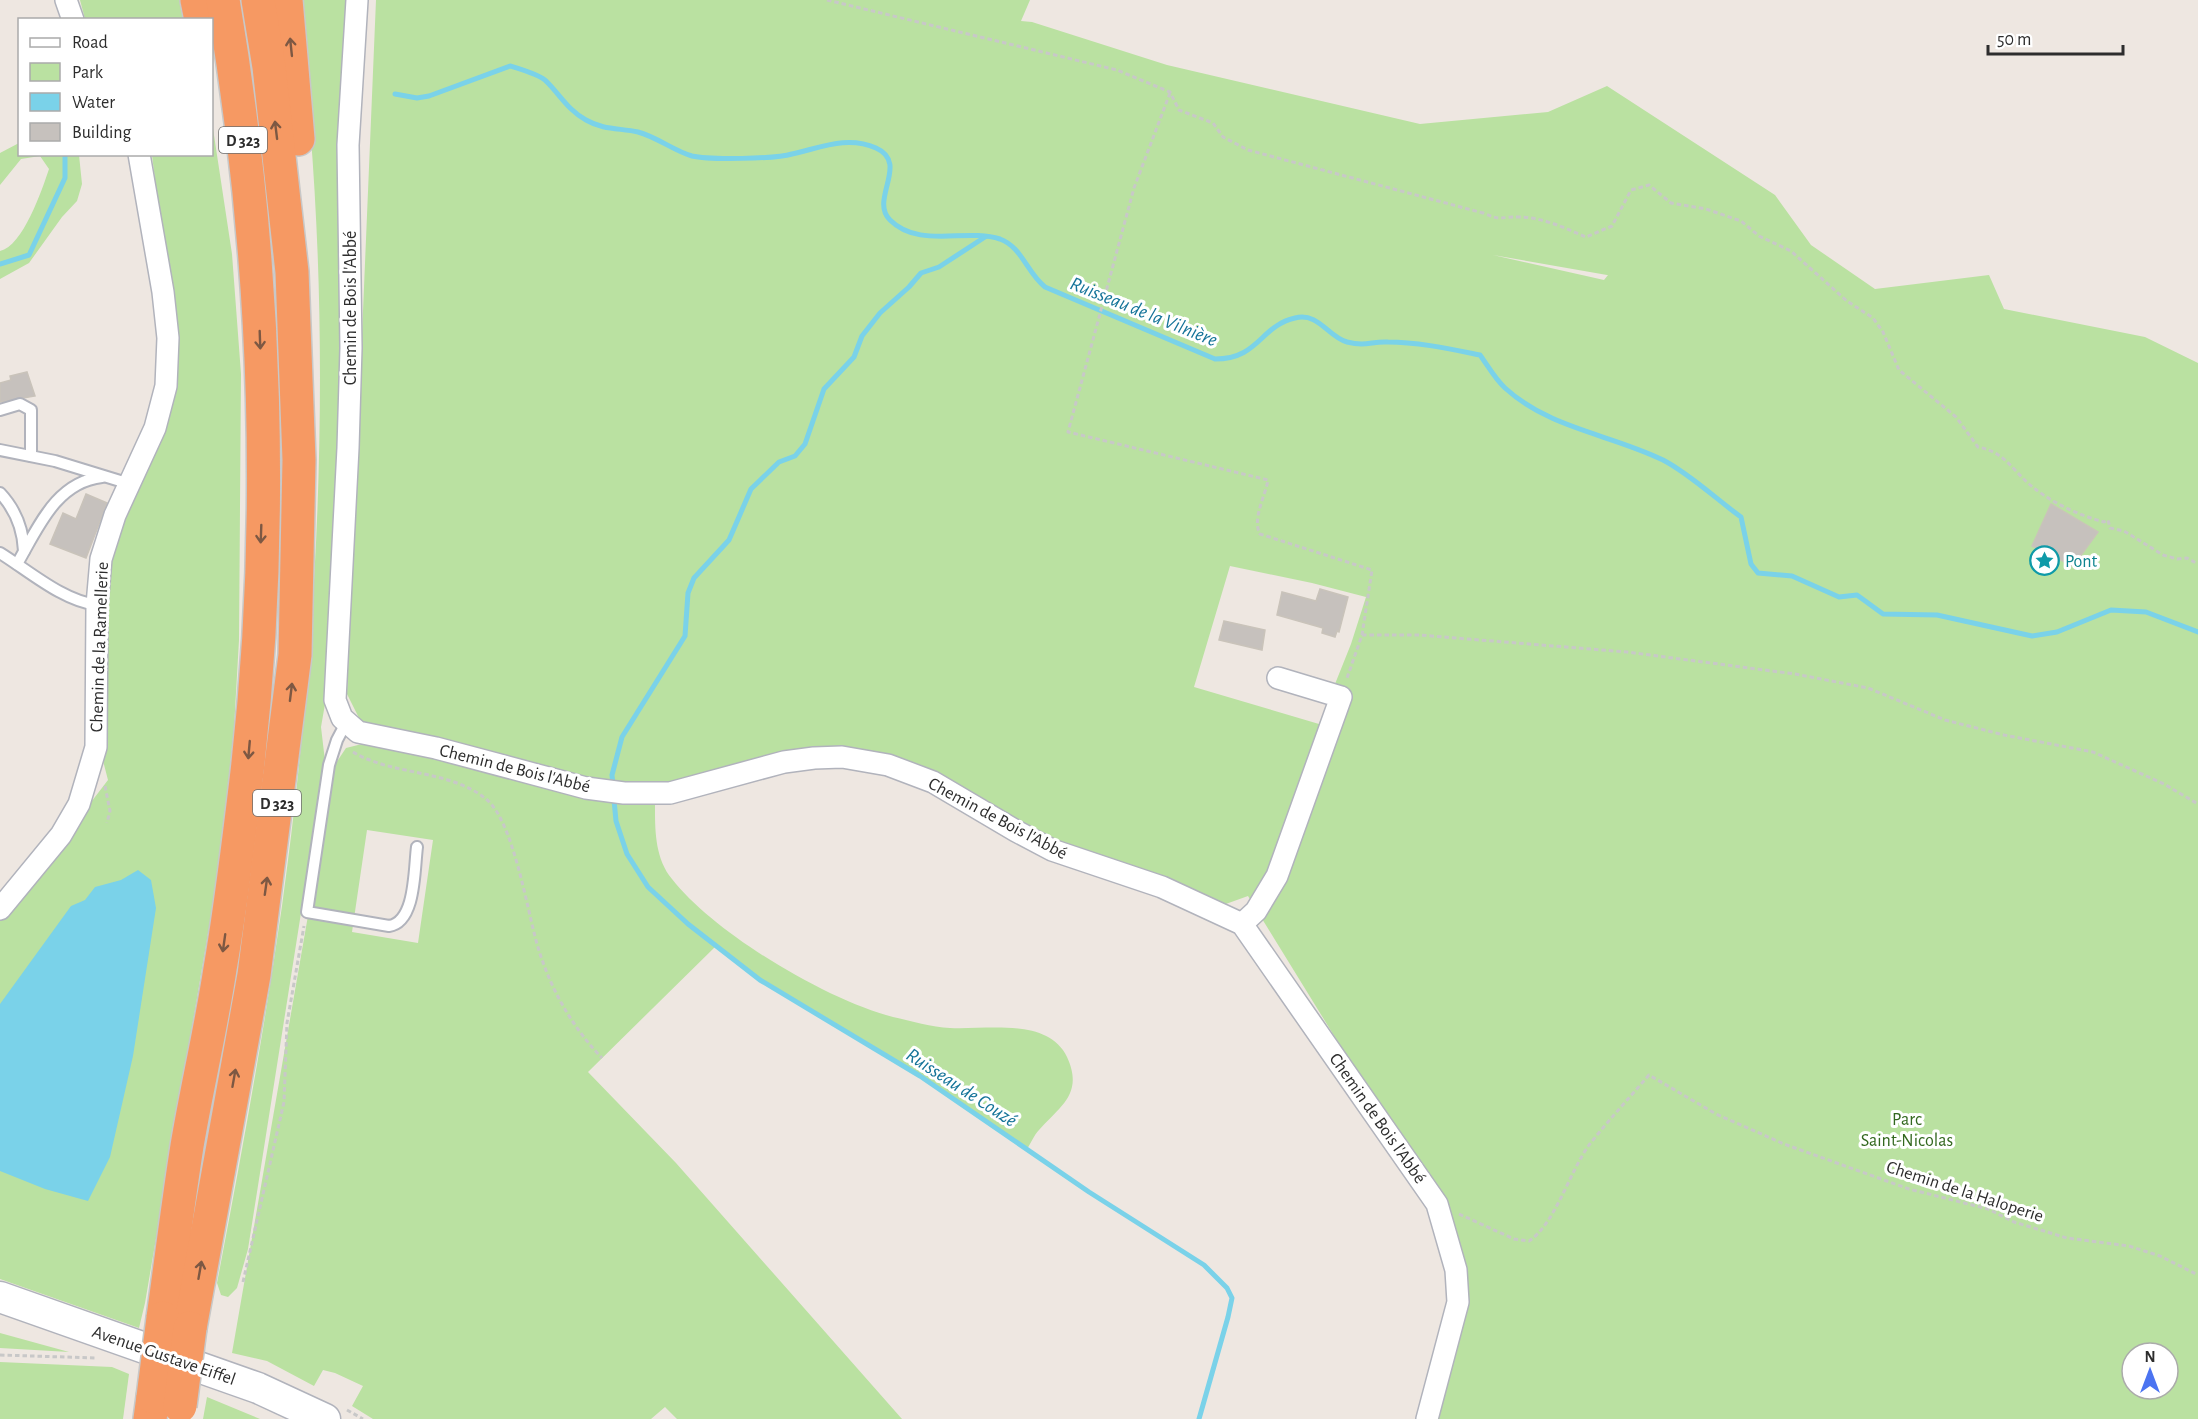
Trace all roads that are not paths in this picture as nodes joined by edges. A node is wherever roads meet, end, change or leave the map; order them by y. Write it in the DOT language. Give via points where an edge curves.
graph roads {
  1 [pos="66,0"];
  2 [pos="197,0"];
  3 [pos="223,0"];
  4 [pos="258,0"];
  5 [pos="286,0"];
  6 [pos="357,0"];
  7 [pos="72,18"];
  8 [pos="201,18"];
  9 [pos="213,69"];
  10 [pos="139,156"];
  11 [pos="292,272"];
  12 [pos="258,281"];
  13 [pos="0,410"];
  14 [pos="0,450"];
  15 [pos="31,456"];
  16 [pos="105,476"];
  17 [pos="130,484"];
  18 [pos="0,493"];
  19 [pos="24,552"];
  20 [pos="0,553"];
  21 [pos="17,564"];
  22 [pos="97,605"];
  23 [pos="1278,678"];
  24 [pos="341,732"];
  25 [pos="417,847"];
  26 [pos="0,909"];
  27 [pos="1242,924"];
  28 [pos="0,1297"];
  29 [pos="0,1314"];
  30 [pos="176,1323"];
  31 [pos="165,1410"];
  32 [pos="287,1419"];
  33 [pos="325,1419"];
  34 [pos="1427,1419"];
  1 -- 7 [label="street"];
  2 -- 8 [label="highway"];
  3 -- 12 [label="highway, D 323" via="247,168"];
  11 -- 4 [label="highway, D 323, one-way"];
  11 -- 5 [label="highway, one-way" via="304,216"];
  6 -- 24 [label="street, Chemin de Bois l'Abbé" via="348,144 349,415 335,700"];
  9 -- 12 [label="highway" via="240,239"];
  10 -- 17 [label="street, Chemin de la Ramellerie" via="168,338 166,386 155,428"];
  30 -- 11 [label="highway, D 323, one-way" via="254,975 295,655 299,460"];
  12 -- 30 [label="highway, D 323, one-way" via="264,468 257,660 245,794 220,969 188,1144"];
  13 -- 15 [label="lane" via="20,404 31,410"];
  14 -- 15 [label="lane"];
  15 -- 16 [label="lane"];
  16 -- 17 [label="lane"];
  16 -- 19 [label="lane" via="85,480 60,496"];
  17 -- 22 [label="street, Chemin de la Ramellerie" via="101,559"];
  18 -- 19 [label="lane" via="21,525"];
  19 -- 21 [label="lane"];
  20 -- 21 [label="lane"];
  21 -- 22 [label="lane" via="83,603"];
  22 -- 26 [label="street, Chemin de la Ramellerie" via="96,747 88,776 71,820"];
  23 -- 27 [label="street" via="1341,697 1277,876 1256,911"];
  24 -- 25 [label="lane" via="329,765 307,912 389,926 399,924 408,913"];
  24 -- 27 [label="street, Chemin de Bois l'Abbé" via="446,750 567,784 624,793 685,790 784,762 842,757 867,760 933,782 1052,850 1162,887"];
  27 -- 34 [label="street, Chemin de Bois l'Abbé" via="1437,1204 1456,1270 1458,1302"];
  28 -- 33 [label="street, Avenue Gustave Eiffel" via="258,1388"];
  29 -- 32 [label="street, Avenue Gustave Eiffel" via="138,1360"];
  30 -- 31 [label="highway, D 323, bridge"];
}
